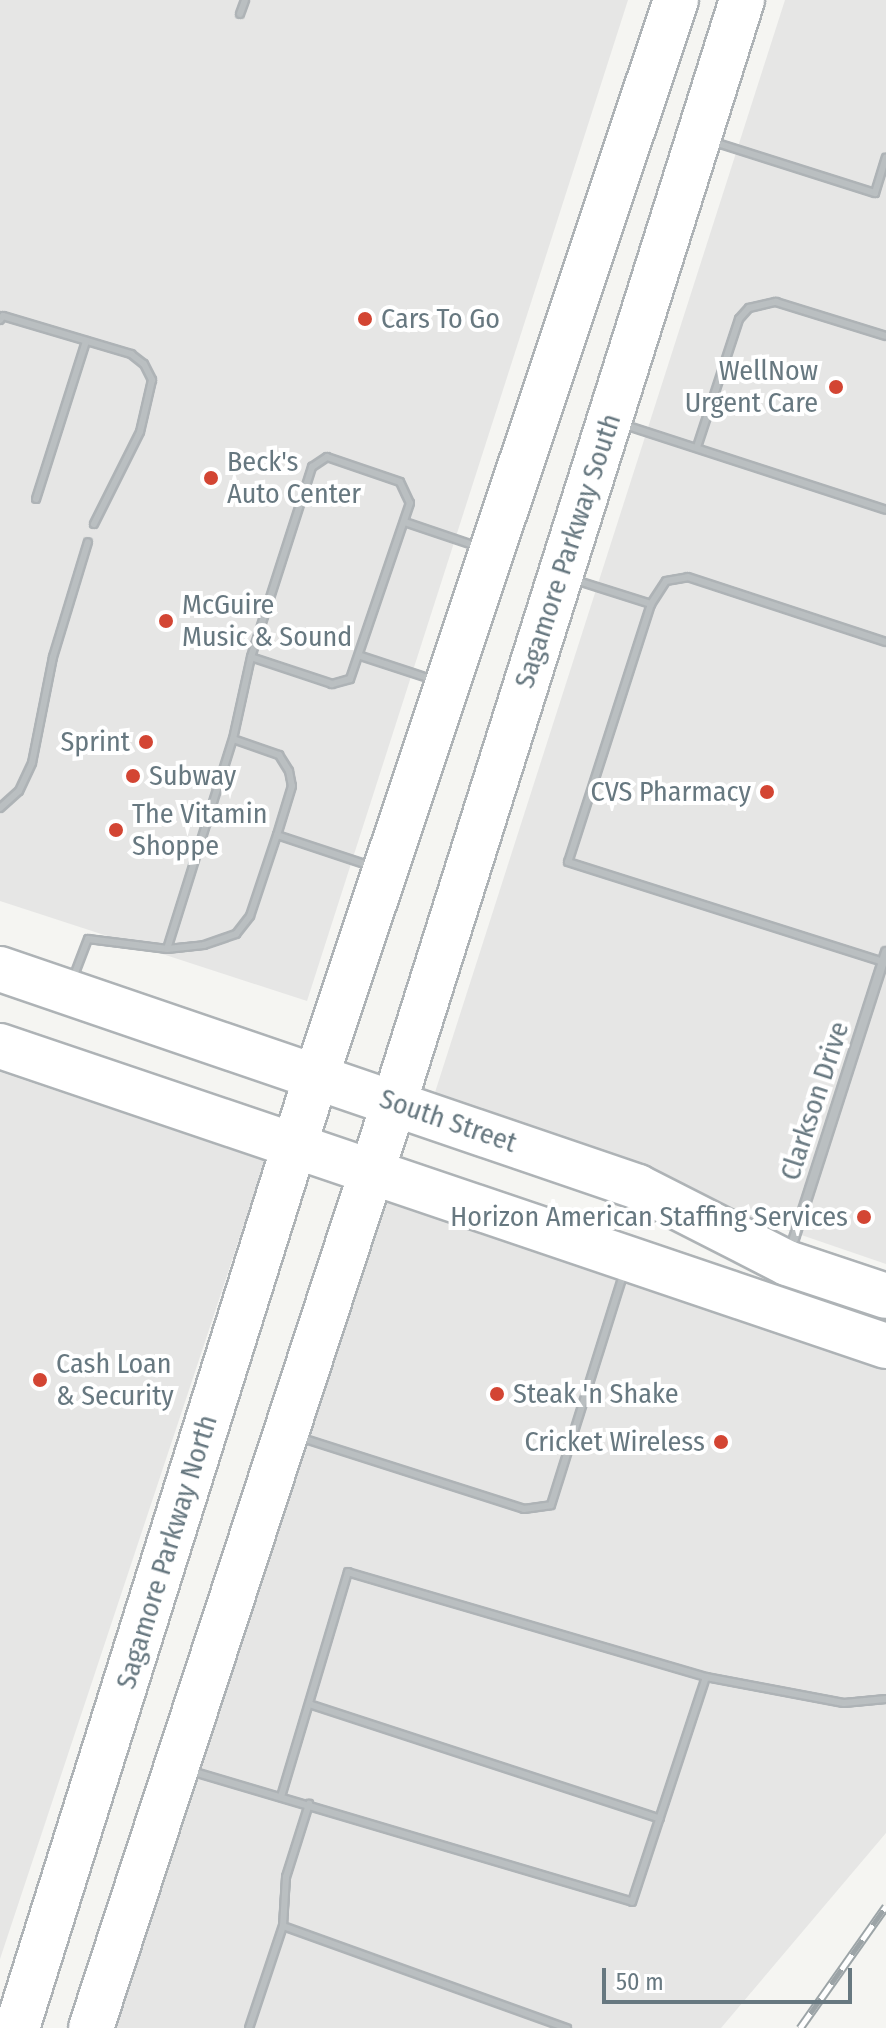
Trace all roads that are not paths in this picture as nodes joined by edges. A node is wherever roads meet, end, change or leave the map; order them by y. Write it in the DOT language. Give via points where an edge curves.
graph roads {
  1 [pos="245,0"];
  2 [pos="676,0"];
  3 [pos="742,0"];
  4 [pos="240,14"];
  5 [pos="699,137"];
  6 [pos="886,158"];
  7 [pos="875,193"];
  8 [pos="886,196"];
  9 [pos="0,320"];
  10 [pos="886,336"];
  11 [pos="86,341"];
  12 [pos="610,420"];
  13 [pos="697,447"];
  14 [pos="36,499"];
  15 [pos="886,510"];
  16 [pos="405,522"];
  17 [pos="94,524"];
  18 [pos="88,542"];
  19 [pos="493,552"];
  20 [pos="561,576"];
  21 [pos="651,604"];
  22 [pos="886,642"];
  23 [pos="361,656"];
  24 [pos="251,657"];
  25 [pos="449,685"];
  26 [pos="233,739"];
  27 [pos="0,808"];
  28 [pos="277,835"];
  29 [pos="386,871"];
  30 [pos="167,949"];
  31 [pos="886,952"];
  32 [pos="883,962"];
  33 [pos="0,969"];
  34 [pos="68,992"];
  35 [pos="0,1046"];
  36 [pos="316,1077"];
  37 [pos="394,1103"];
  38 [pos="296,1143"];
  39 [pos="373,1169"];
  40 [pos="628,1257"];
  41 [pos="787,1263"];
  42 [pos="886,1296"];
  43 [pos="886,1346"];
  44 [pos="286,1434"];
  45 [pos="706,1677"];
  46 [pos="886,1699"];
  47 [pos="309,1704"];
  48 [pos="176,1768"];
  49 [pos="281,1797"];
  50 [pos="309,1804"];
  51 [pos="660,1819"];
  52 [pos="283,1926"];
  53 [pos="17,2028"];
  54 [pos="91,2028"];
  55 [pos="249,2028"];
  56 [pos="567,2028"];
  1 -- 4 [label="lane"];
  2 -- 19 [label="main road"];
  3 -- 5 [label="main road, Sagamore Parkway South"];
  5 -- 7 [label="lane"];
  5 -- 12 [label="main road, Sagamore Parkway South"];
  6 -- 7 [label="lane"];
  7 -- 8 [label="lane"];
  9 -- 11 [label="lane" via="3,316"];
  10 -- 13 [label="lane" via="776,302 749,308 739,319"];
  11 -- 14 [label="lane"];
  11 -- 17 [label="lane" via="131,354 152,380 140,432"];
  12 -- 13 [label="lane"];
  12 -- 20 [label="main road, Sagamore Parkway South"];
  13 -- 15 [label="lane"];
  16 -- 19 [label="lane"];
  16 -- 23 [label="lane"];
  16 -- 24 [label="lane" via="410,503 400,482 327,457 318,461 308,476"];
  18 -- 27 [label="lane" via="53,657 32,763 19,791"];
  19 -- 25 [label="main road"];
  20 -- 21 [label="lane"];
  20 -- 37 [label="main road, Sagamore Parkway South"];
  21 -- 22 [label="lane" via="666,581 688,577"];
  21 -- 32 [label="lane" via="568,862"];
  23 -- 24 [label="lane" via="356,670 340,684"];
  23 -- 25 [label="lane"];
  24 -- 26 [label="lane"];
  25 -- 29 [label="main road"];
  26 -- 28 [label="lane" via="279,755 289,771 292,786"];
  26 -- 30 [label="lane"];
  28 -- 29 [label="lane"];
  28 -- 30 [label="lane" via="250,916 236,934"];
  29 -- 36 [label="main road"];
  30 -- 34 [label="lane" via="88,939"];
  31 -- 32 [label="street, Clarkson Drive"];
  32 -- 41 [label="street, Clarkson Drive"];
  33 -- 34 [label="main road, South Street"];
  34 -- 36 [label="main road, South Street"];
  35 -- 38 [label="main road"];
  36 -- 37 [label="main road, South Street"];
  36 -- 38 [label="main road, Sagamore Parkway North"];
  37 -- 39 [label="main road"];
  37 -- 41 [label="main road, South Street" via="638,1187"];
  38 -- 39 [label="main road"];
  38 -- 53 [label="main road, Sagamore Parkway North"];
  39 -- 40 [label="main road"];
  39 -- 44 [label="main road"];
  40 -- 43 [label="main road"];
  40 -- 44 [label="lane" via="551,1505 524,1509"];
  41 -- 42 [label="main road, South Street"];
  44 -- 48 [label="main road"];
  45 -- 46 [label="lane" via="844,1703"];
  45 -- 47 [label="lane" via="348,1572"];
  45 -- 51 [label="lane"];
  47 -- 49 [label="lane"];
  47 -- 51 [label="lane"];
  48 -- 49 [label="lane"];
  48 -- 54 [label="main road"];
  49 -- 50 [label="lane"];
  50 -- 51 [label="lane" via="632,1902"];
  50 -- 52 [label="lane" via="286,1877"];
  52 -- 55 [label="lane"];
  52 -- 56 [label="lane"];
}
